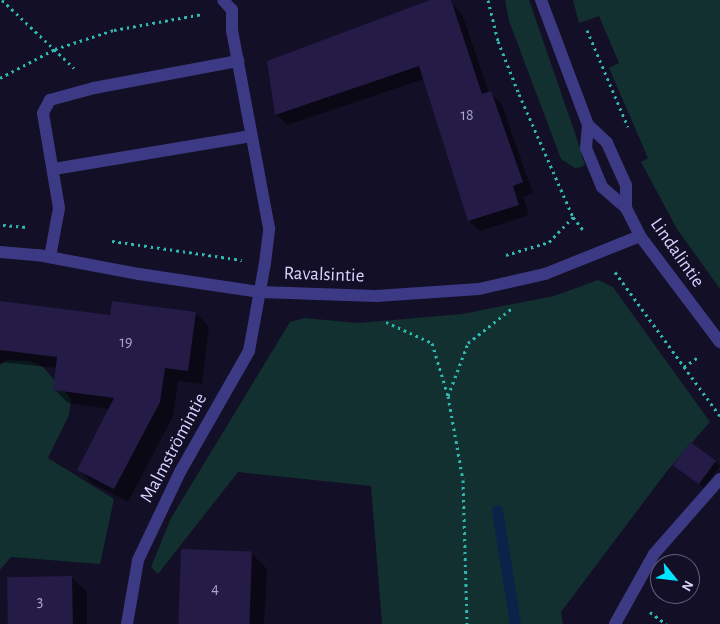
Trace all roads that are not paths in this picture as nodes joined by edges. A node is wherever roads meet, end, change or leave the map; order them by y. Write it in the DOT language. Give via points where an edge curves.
graph roads {
  1 [pos="223,0"];
  2 [pos="541,0"];
  3 [pos="238,61"];
  4 [pos="588,125"];
  5 [pos="251,136"];
  6 [pos="54,168"];
  7 [pos="626,208"];
  8 [pos="640,236"];
  9 [pos="0,252"];
  10 [pos="50,257"];
  11 [pos="260,292"];
  12 [pos="720,342"];
  13 [pos="720,479"];
  14 [pos="127,624"];
  15 [pos="615,624"];
  1 -- 3 [label="street, Malmströmintie" via="232,10"];
  2 -- 4 [label="street, Lindalintie"];
  3 -- 5 [label="street, Malmströmintie"];
  3 -- 6 [label="street" via="94,88 50,100 42,112"];
  4 -- 7 [label="street, Lindalintie" via="606,143 616,161 626,185"];
  4 -- 7 [label="street, Lindalintie" via="586,148 595,173 602,187"];
  5 -- 6 [label="street"];
  5 -- 11 [label="street, Malmströmintie" via="269,228"];
  6 -- 10 [label="street" via="59,208"];
  7 -- 8 [label="street, Lindalintie"];
  8 -- 11 [label="street, Ravalsintie" via="544,274 479,288 376,296"];
  8 -- 12 [label="street, Lindalintie"];
  9 -- 10 [label="street, Ravalsintie"];
  10 -- 11 [label="street, Ravalsintie"];
  11 -- 14 [label="street, Malmströmintie" via="249,351 180,472 138,560"];
  13 -- 15 [label="street" via="654,554"];
}
